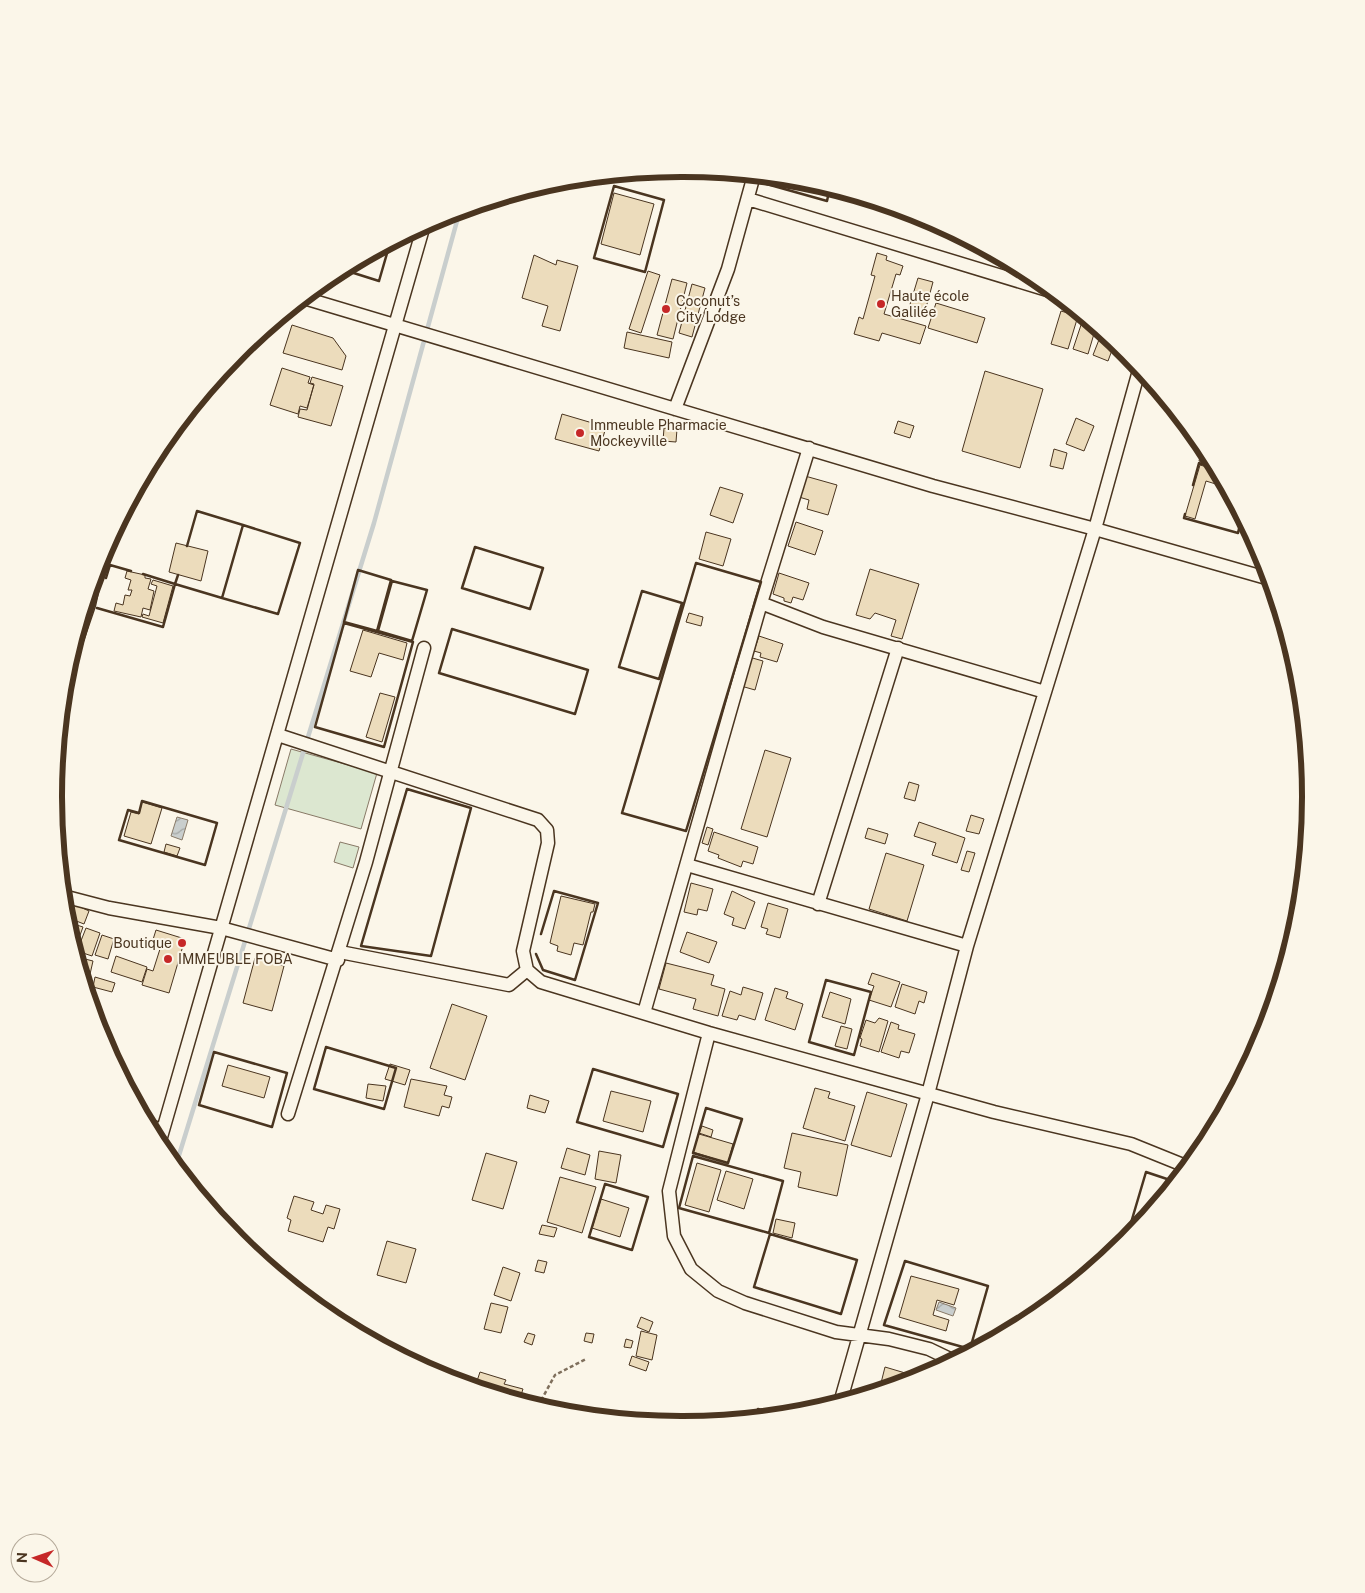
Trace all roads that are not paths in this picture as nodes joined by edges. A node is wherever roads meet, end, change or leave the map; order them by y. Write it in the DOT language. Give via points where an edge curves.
graph roads {
  1 [pos="752,181"];
  2 [pos="748,198"];
  3 [pos="421,234"];
  4 [pos="1033,286"];
  5 [pos="312,300"];
  6 [pos="396,324"];
  7 [pos="1138,376"];
  8 [pos="675,409"];
  9 [pos="809,448"];
  10 [pos="1095,529"];
  11 [pos="1262,577"];
  12 [pos="761,602"];
  13 [pos="424,648"];
  14 [pos="898,648"];
  15 [pos="1045,692"];
  16 [pos="278,735"];
  17 [pos="390,772"];
  18 [pos="687,865"];
  19 [pos="71,898"];
  20 [pos="818,904"];
  21 [pos="221,928"];
  22 [pos="967,946"];
  23 [pos="339,956"];
  24 [pos="526,970"];
  25 [pos="644,1013"];
  26 [pos="709,1033"];
  27 [pos="928,1094"];
  28 [pos="288,1114"];
  29 [pos="160,1129"];
  30 [pos="163,1130"];
  31 [pos="162,1133"];
  32 [pos="1181,1164"];
  33 [pos="859,1336"];
  34 [pos="946,1358"];
  35 [pos="842,1395"];
  1 -- 2 [label="street"];
  2 -- 4 [label="street"];
  2 -- 8 [label="street" via="728,269"];
  3 -- 6 [label="street"];
  5 -- 6 [label="street"];
  6 -- 8 [label="street"];
  6 -- 16 [label="street"];
  7 -- 10 [label="street"];
  8 -- 9 [label="street"];
  9 -- 10 [label="street"];
  9 -- 12 [label="street"];
  10 -- 11 [label="street"];
  10 -- 15 [label="street"];
  12 -- 14 [label="street" via="822,627"];
  12 -- 18 [label="street"];
  13 -- 17 [label="street"];
  14 -- 15 [label="street"];
  14 -- 20 [label="street"];
  15 -- 22 [label="street"];
  16 -- 17 [label="street"];
  16 -- 21 [label="street"];
  17 -- 23 [label="street"];
  17 -- 24 [label="street" via="538,820 547,830 548,844 523,950"];
  18 -- 20 [label="street"];
  18 -- 25 [label="street"];
  19 -- 21 [label="street"];
  20 -- 22 [label="street"];
  21 -- 23 [label="street"];
  21 -- 30 [label="street"];
  22 -- 27 [label="street"];
  23 -- 24 [label="street" via="510,984"];
  23 -- 28 [label="street"];
  24 -- 25 [label="street" via="540,982"];
  25 -- 26 [label="street"];
  26 -- 27 [label="street"];
  26 -- 33 [label="street" via="669,1191 674,1236 690,1269 718,1290 784,1316"];
  27 -- 32 [label="street" via="1131,1144"];
  27 -- 33 [label="street"];
  29 -- 30 [label="street"];
  30 -- 31 [label="street"];
  33 -- 34 [label="street" via="889,1339"];
  33 -- 35 [label="street"];
}
